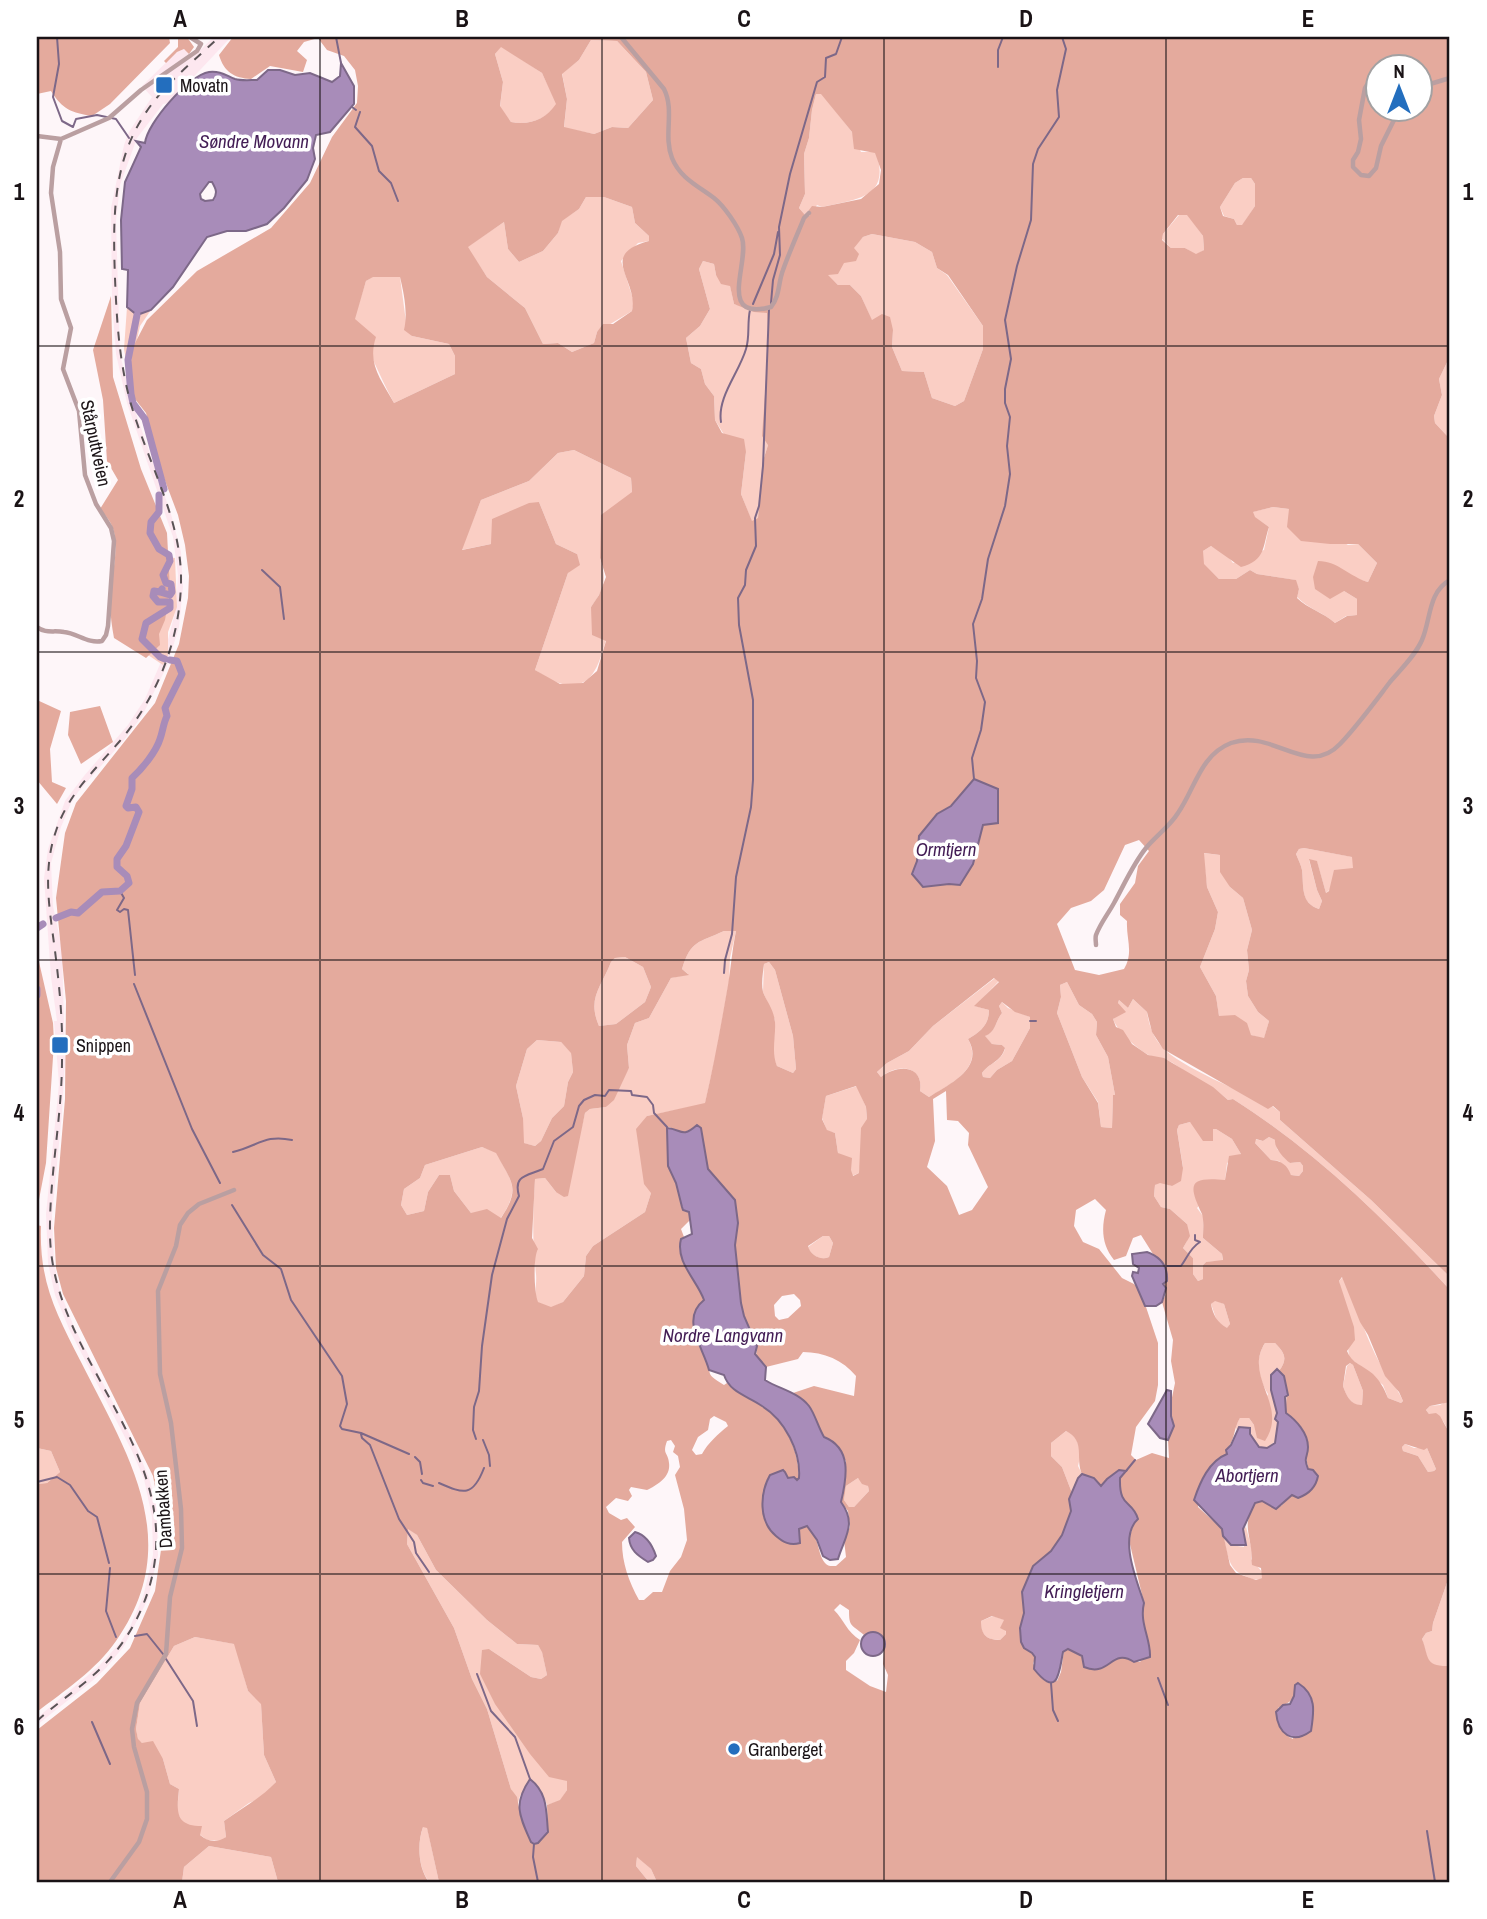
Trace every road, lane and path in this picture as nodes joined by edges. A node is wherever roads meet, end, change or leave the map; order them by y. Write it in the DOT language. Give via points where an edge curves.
graph roads {
  1 [pos="190,37"];
  2 [pos="621,37"];
  3 [pos="1364,93"];
  4 [pos="1392,122"];
  5 [pos="37,135"];
  6 [pos="61,139"];
  7 [pos="809,213"];
  8 [pos="1450,580"];
  9 [pos="37,627"];
  10 [pos="1096,946"];
  11 [pos="234,1190"];
  12 [pos="110,1882"];
  1 -- 6 [label="street" via="201,44 190,57 110,117"];
  2 -- 7 [label="street" via="669,97 669,149 677,168 718,201 740,233 744,251 737,289 745,305 763,309 774,303 783,270"];
  3 -- 4 [label="street" via="1361,139 1353,160 1361,176 1369,176 1376,168"];
  5 -- 6 [label="street"];
  6 -- 9 [label="street, Stårputtveien" via="51,193 61,299 71,328 63,369 79,411 85,475 112,532 114,559 107,635 102,641"];
  8 -- 10 [label="street" via="1433,598 1423,638 1412,657 1330,753 1306,756 1268,742 1244,740 1220,748 1207,761 1180,811 1135,864 1096,935"];
  11 -- 12 [label="street, Dambakken" via="188,1213 158,1292 160,1374 171,1423 182,1548 170,1597 166,1654 137,1703 132,1729 147,1792 147,1819 139,1842"];
}
